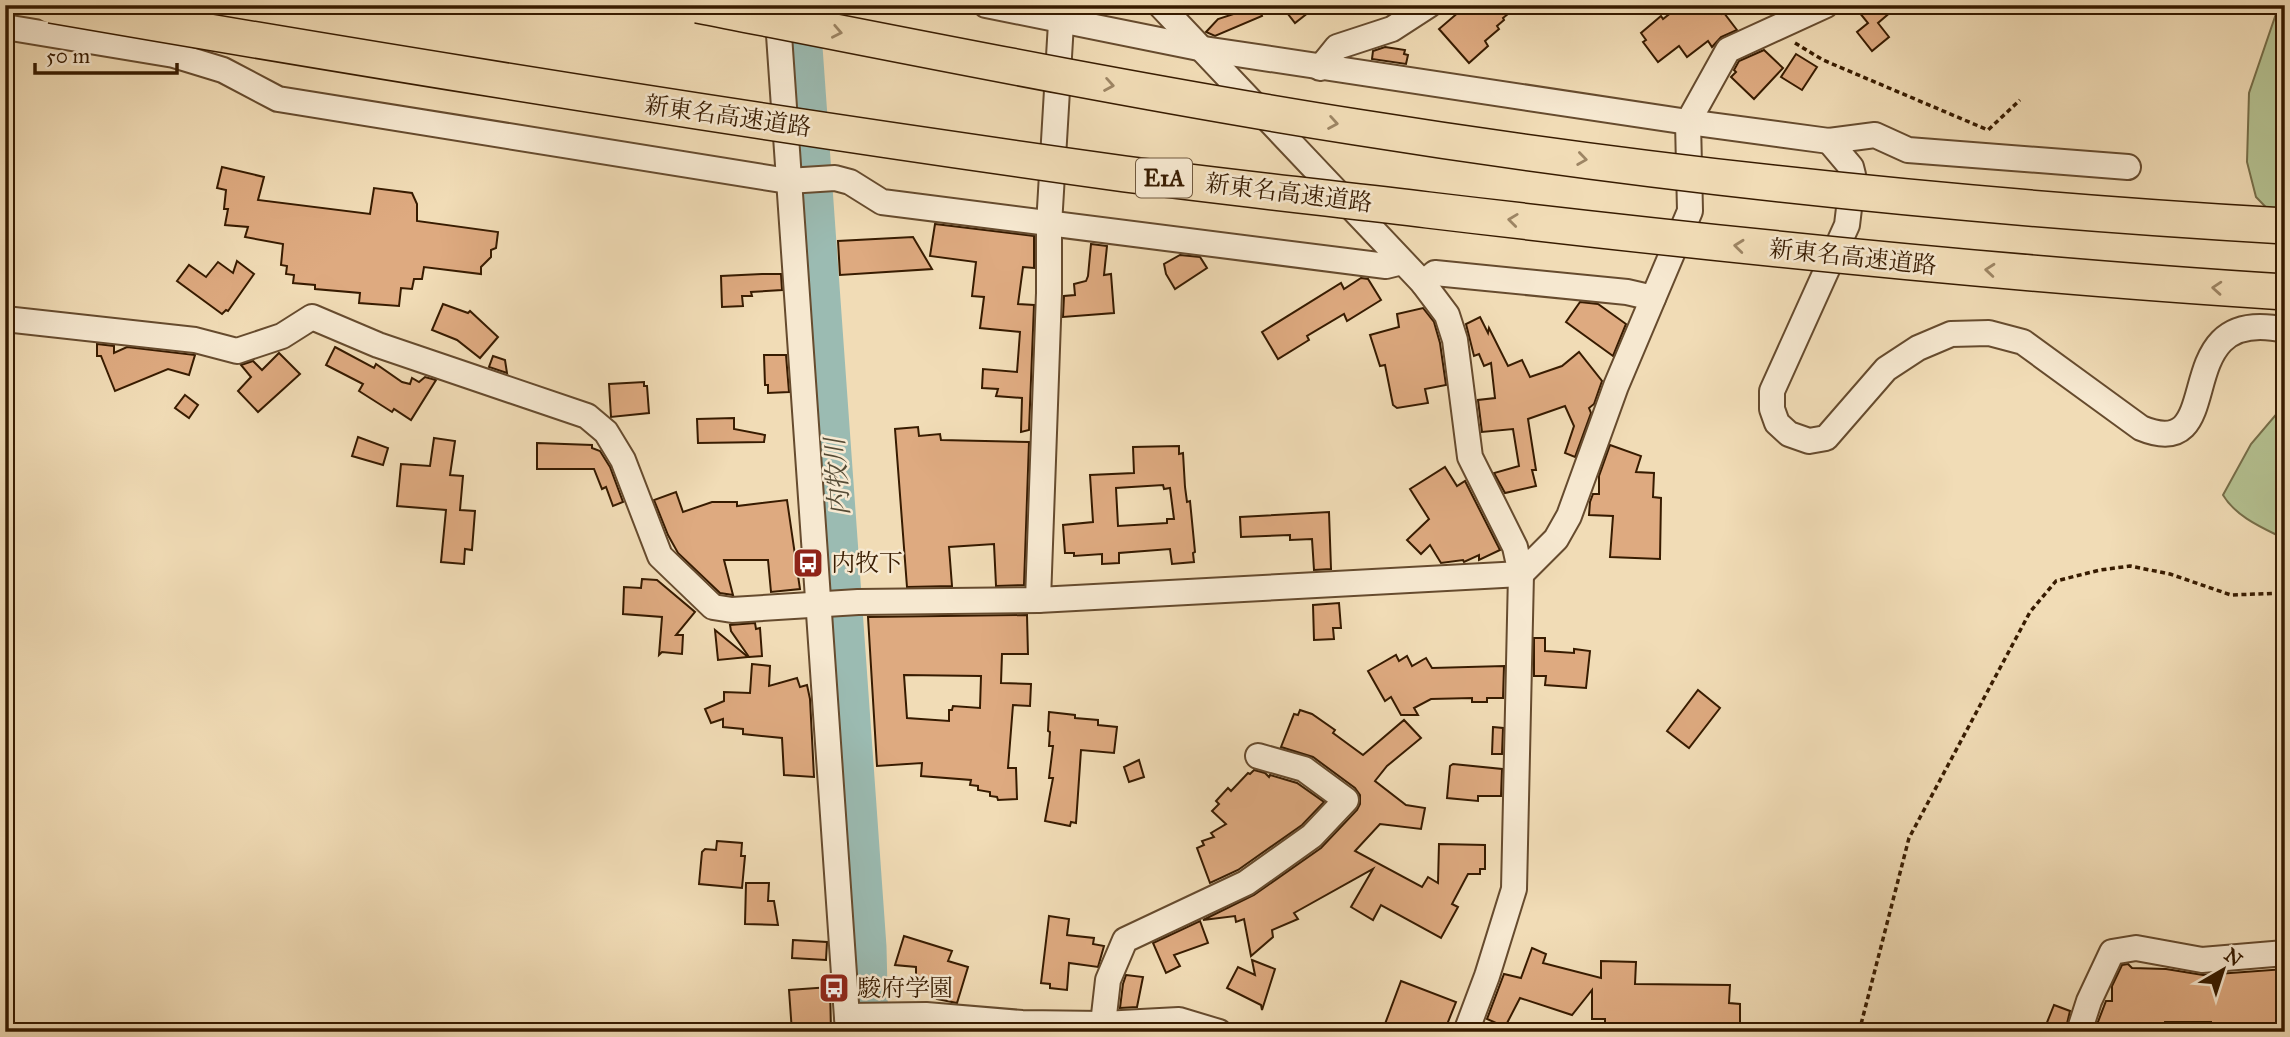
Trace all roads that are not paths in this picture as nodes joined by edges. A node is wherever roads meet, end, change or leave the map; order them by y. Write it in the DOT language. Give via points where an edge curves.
graph roads {
  1 [pos="51,5"];
  2 [pos="698,5"];
  3 [pos="777,5"];
  4 [pos="986,5"];
  5 [pos="1160,5"];
  6 [pos="1429,5"];
  7 [pos="1826,5"];
  8 [pos="1062,12"];
  9 [pos="5,27"];
  10 [pos="1203,49"];
  11 [pos="1320,68"];
  12 [pos="1688,122"];
  13 [pos="1829,141"];
  14 [pos="2127,167"];
  15 [pos="793,181"];
  16 [pos="1049,225"];
  17 [pos="2285,226"];
  18 [pos="1402,262"];
  19 [pos="1423,283"];
  20 [pos="2285,292"];
  21 [pos="1653,298"];
  22 [pos="5,319"];
  23 [pos="2285,330"];
  24 [pos="1521,573"];
  25 [pos="1038,600"];
  26 [pos="825,604"];
  27 [pos="1258,756"];
  28 [pos="2285,953"];
  29 [pos="852,1021"];
  30 [pos="1103,1024"];
  31 [pos="1219,1032"];
  32 [pos="1466,1032"];
  33 [pos="2080,1032"];
  20 -- 1 [label="highway, 新東名高速道路 / E1A, one-way, bridge" via="1876,261 1129,174 390,64"];
  2 -- 17 [label="highway, one-way, bridge" via="1113,86 1623,165 1886,195"];
  3 -- 15 [label="street"];
  4 -- 8 [label="street"];
  5 -- 10 [label="street"];
  6 -- 11 [label="street" via="1392,29 1337,47"];
  7 -- 12 [label="street" via="1728,50"];
  8 -- 10 [label="street"];
  8 -- 16 [label="street"];
  9 -- 15 [label="street" via="174,55 223,70 278,99"];
  10 -- 11 [label="street"];
  10 -- 18 [label="street"];
  11 -- 12 [label="street"];
  12 -- 13 [label="street"];
  12 -- 21 [label="street" via="1690,211"];
  13 -- 14 [label="street" via="1875,135 1908,150"];
  13 -- 23 [label="street" via="1853,175 1847,225 1772,391 1777,423 1789,434 1809,441 1826,439 1886,369 1951,334 1989,332 2023,342 2140,428 2158,435 2176,433 2191,419 2210,355 2222,339 2258,325"];
  15 -- 16 [label="street" via="835,178 882,202"];
  15 -- 26 [label="street"];
  16 -- 18 [label="street" via="1386,266"];
  16 -- 25 [label="street"];
  18 -- 19 [label="street"];
  19 -- 21 [label="street" via="1435,273"];
  19 -- 24 [label="street" via="1447,316 1455,340 1470,457 1515,547"];
  21 -- 24 [label="street" via="1569,516 1556,539"];
  22 -- 26 [label="street" via="195,340 237,351 282,336 312,317 378,345 587,416 606,432 623,460 660,556 713,607 732,610"];
  24 -- 25 [label="street"];
  24 -- 32 [label="street" via="1514,889"];
  25 -- 26 [label="street"];
  26 -- 29 [label="street"];
  27 -- 30 [label="street" via="1304,769 1346,800 1312,836 1246,883 1125,940 1108,980"];
  28 -- 33 [label="street" via="2202,960 2136,948 2112,952"];
  29 -- 30 [label="street" via="889,1014"];
  30 -- 31 [label="street" via="1179,1020"];
}
